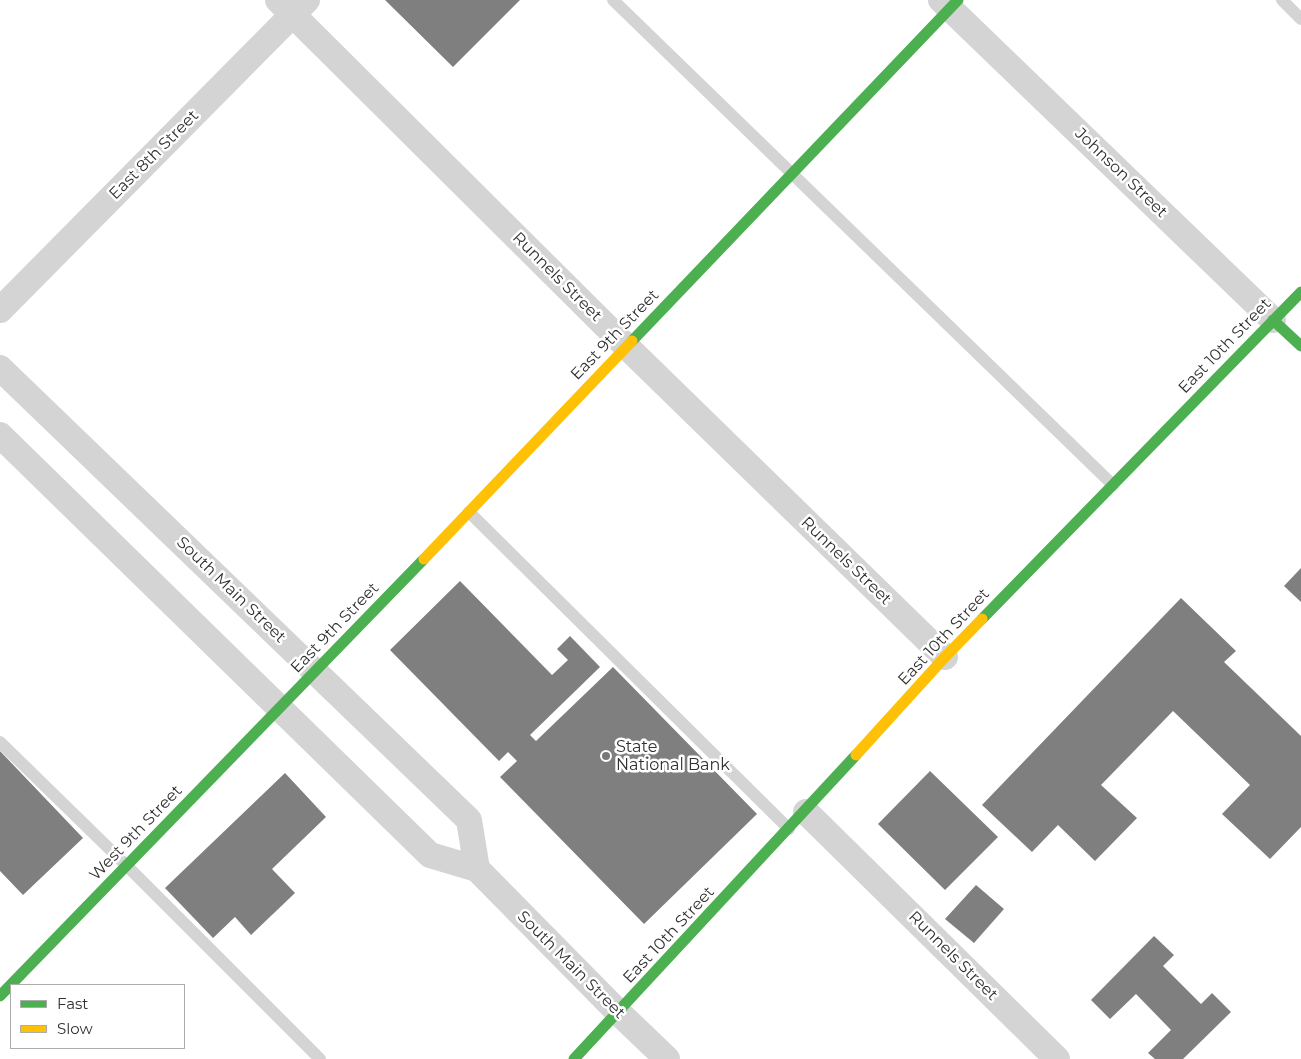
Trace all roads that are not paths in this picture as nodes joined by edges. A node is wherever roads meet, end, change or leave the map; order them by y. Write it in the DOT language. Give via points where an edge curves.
graph roads {
  1 [pos="613,0"];
  2 [pos="1282,0"];
  3 [pos="949,3"];
  4 [pos="293,5"];
  5 [pos="1301,19"];
  6 [pos="792,174"];
  7 [pos="1301,292"];
  8 [pos="0,310"];
  9 [pos="1273,320"];
  10 [pos="626,346"];
  11 [pos="1301,346"];
  12 [pos="0,368"];
  13 [pos="0,436"];
  14 [pos="1113,484"];
  15 [pos="469,512"];
  16 [pos="945,657"];
  17 [pos="315,672"];
  18 [pos="288,701"];
  19 [pos="0,742"];
  20 [pos="798,820"];
  21 [pos="127,866"];
  22 [pos="477,869"];
  23 [pos="12,984"];
  24 [pos="10,986"];
  25 [pos="0,996"];
  26 [pos="619,1013"];
  27 [pos="320,1059"];
  28 [pos="574,1059"];
  29 [pos="667,1059"];
  30 [pos="1057,1059"];
  1 -- 6 [label="lane"];
  2 -- 5 [label="lane"];
  3 -- 6 [label="street, East 9th Street"];
  3 -- 9 [label="street, Johnson Street"];
  4 -- 8 [label="street, East 8th Street"];
  4 -- 10 [label="street, Runnels Street"];
  6 -- 10 [label="street, East 9th Street"];
  6 -- 14 [label="lane"];
  7 -- 9 [label="street, East 10th Street"];
  9 -- 11 [label="street, Johnson Street"];
  9 -- 14 [label="street, East 10th Street"];
  10 -- 15 [label="street, East 9th Street"];
  10 -- 16 [label="street, Runnels Street"];
  12 -- 17 [label="street, South Main Street"];
  13 -- 18 [label="street, South Main Street"];
  14 -- 16 [label="street, East 10th Street"];
  15 -- 17 [label="street, East 9th Street"];
  15 -- 20 [label="lane"];
  16 -- 20 [label="street, East 10th Street"];
  17 -- 18 [label="street, East 9th Street"];
  17 -- 22 [label="street, South Main Street" via="468,820"];
  18 -- 21 [label="street, West 9th Street"];
  18 -- 22 [label="street, South Main Street" via="430,855"];
  19 -- 21 [label="lane"];
  20 -- 26 [label="street, East 10th Street"];
  20 -- 30 [label="street, Runnels Street"];
  21 -- 23 [label="street, West 9th Street"];
  21 -- 27 [label="lane"];
  22 -- 26 [label="street, South Main Street"];
  24 -- 25 [label="street, West 9th Street"];
  26 -- 28 [label="street, East 10th Street"];
  26 -- 29 [label="street, South Main Street"];
}
